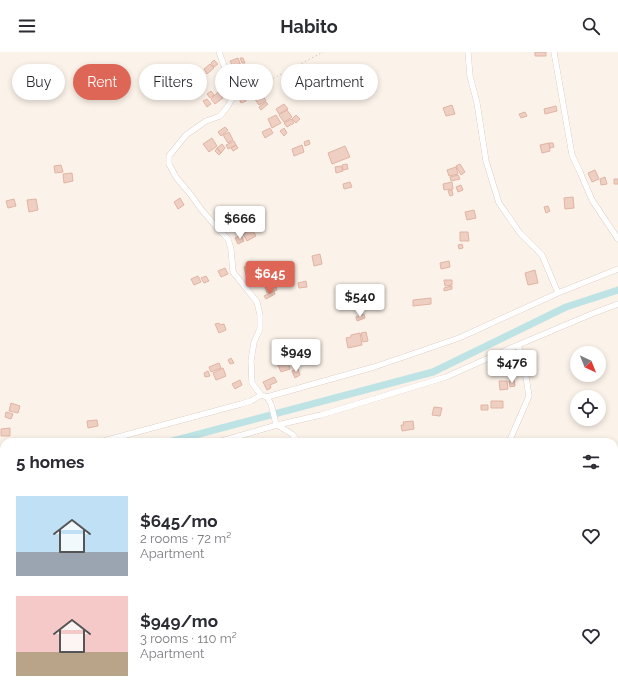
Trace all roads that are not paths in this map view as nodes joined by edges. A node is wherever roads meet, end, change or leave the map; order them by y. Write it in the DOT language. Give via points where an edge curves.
graph roads {
  1 [pos="218,52"];
  2 [pos="468,52"];
  3 [pos="554,52"];
  4 [pos="618,239"];
  5 [pos="618,269"];
  6 [pos="558,293"];
  7 [pos="618,304"];
  8 [pos="518,345"];
  9 [pos="261,395"];
  10 [pos="267,396"];
  11 [pos="278,425"];
  12 [pos="115,438"];
  13 [pos="232,438"];
  14 [pos="295,438"];
  15 [pos="511,438"];
  1 -- 9 [label="street" via="234,95 220,116 206,121 186,135 169,156 169,164 201,209 228,239 233,272 257,302 260,329 254,342 251,361 252,383"];
  2 -- 6 [label="street" via="486,161 499,203 520,233 542,255"];
  3 -- 4 [label="street" via="572,155 592,200"];
  5 -- 6 [label="street"];
  6 -- 10 [label="street" via="459,338 374,367"];
  7 -- 8 [label="street"];
  8 -- 11 [label="street" via="446,377 321,415"];
  8 -- 15 [label="street" via="529,396"];
  9 -- 10 [label="street"];
  9 -- 12 [label="street" via="241,404"];
  10 -- 11 [label="street"];
  11 -- 13 [label="street"];
  11 -- 14 [label="street"];
}
